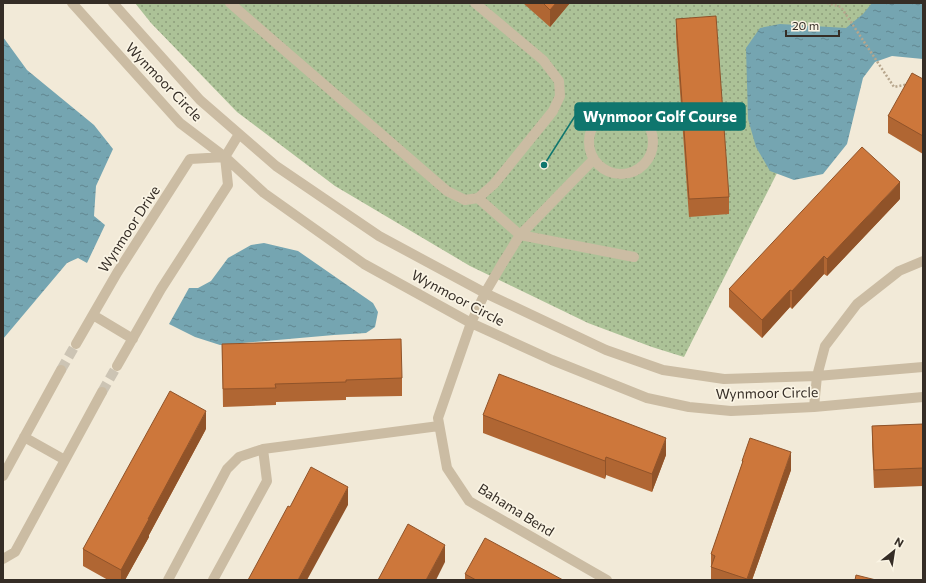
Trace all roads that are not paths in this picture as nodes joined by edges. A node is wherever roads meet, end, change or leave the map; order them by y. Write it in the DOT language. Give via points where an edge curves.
graph roads {
  1 [pos="72,3"];
  2 [pos="113,3"];
  3 [pos="230,3"];
  4 [pos="476,3"];
  5 [pos="239,134"];
  6 [pos="225,157"];
  7 [pos="594,159"];
  8 [pos="478,198"];
  9 [pos="520,235"];
  10 [pos="634,256"];
  11 [pos="923,260"];
  12 [pos="485,294"];
  13 [pos="93,315"];
  14 [pos="471,323"];
  15 [pos="132,338"];
  16 [pos="76,344"];
  17 [pos="117,366"];
  18 [pos="923,366"];
  19 [pos="61,370"];
  20 [pos="817,376"];
  21 [pos="102,392"];
  22 [pos="923,397"];
  23 [pos="814,407"];
  24 [pos="439,426"];
  25 [pos="24,437"];
  26 [pos="263,449"];
  27 [pos="65,460"];
  28 [pos="3,476"];
  29 [pos="3,559"];
  30 [pos="168,580"];
  31 [pos="213,580"];
  32 [pos="607,580"];
  1 -- 6 [label="street, Wynmoor Circle" via="180,124"];
  2 -- 5 [label="street, Wynmoor Circle" via="200,100"];
  3 -- 8 [label="street" via="447,191 465,200"];
  4 -- 8 [label="street" via="543,60 559,81 560,96 553,111 494,184"];
  5 -- 6 [label="street"];
  5 -- 12 [label="street, Wynmoor Circle" via="276,166 379,236"];
  6 -- 13 [label="street, Wynmoor Drive" via="190,159"];
  6 -- 14 [label="street, Wynmoor Circle" via="264,193 364,264"];
  6 -- 15 [label="street" via="228,184"];
  7 -- 7 [label="street" via="611,173 633,172 649,158 653,148 650,128 636,114 627,111 607,113 599,119 589,138"];
  7 -- 9 [label="street, Bahama Bend"];
  8 -- 9 [label="street"];
  9 -- 10 [label="street"];
  9 -- 12 [label="street, Bahama Bend"];
  11 -- 20 [label="street" via="899,271 857,304 825,346"];
  12 -- 14 [label="street, Bahama Bend"];
  12 -- 20 [label="street, Wynmoor Circle" via="606,350 663,370 724,379"];
  13 -- 15 [label="street"];
  13 -- 16 [label="street, Wynmoor Drive"];
  14 -- 23 [label="street, Wynmoor Circle" via="552,360 647,398 689,407 731,410"];
  14 -- 24 [label="street, Bahama Bend" via="438,418"];
  15 -- 17 [label="street"];
  18 -- 20 [label="street, Wynmoor Circle"];
  19 -- 25 [label="street"];
  20 -- 23 [label="street"];
  21 -- 27 [label="street"];
  22 -- 23 [label="street, Wynmoor Circle"];
  24 -- 26 [label="street"];
  24 -- 32 [label="street, Bahama Bend" via="447,468 469,501"];
  25 -- 27 [label="street"];
  25 -- 28 [label="street"];
  26 -- 30 [label="street" via="239,456 227,469"];
  26 -- 31 [label="street" via="267,480"];
  27 -- 29 [label="street" via="15,552"];
}
